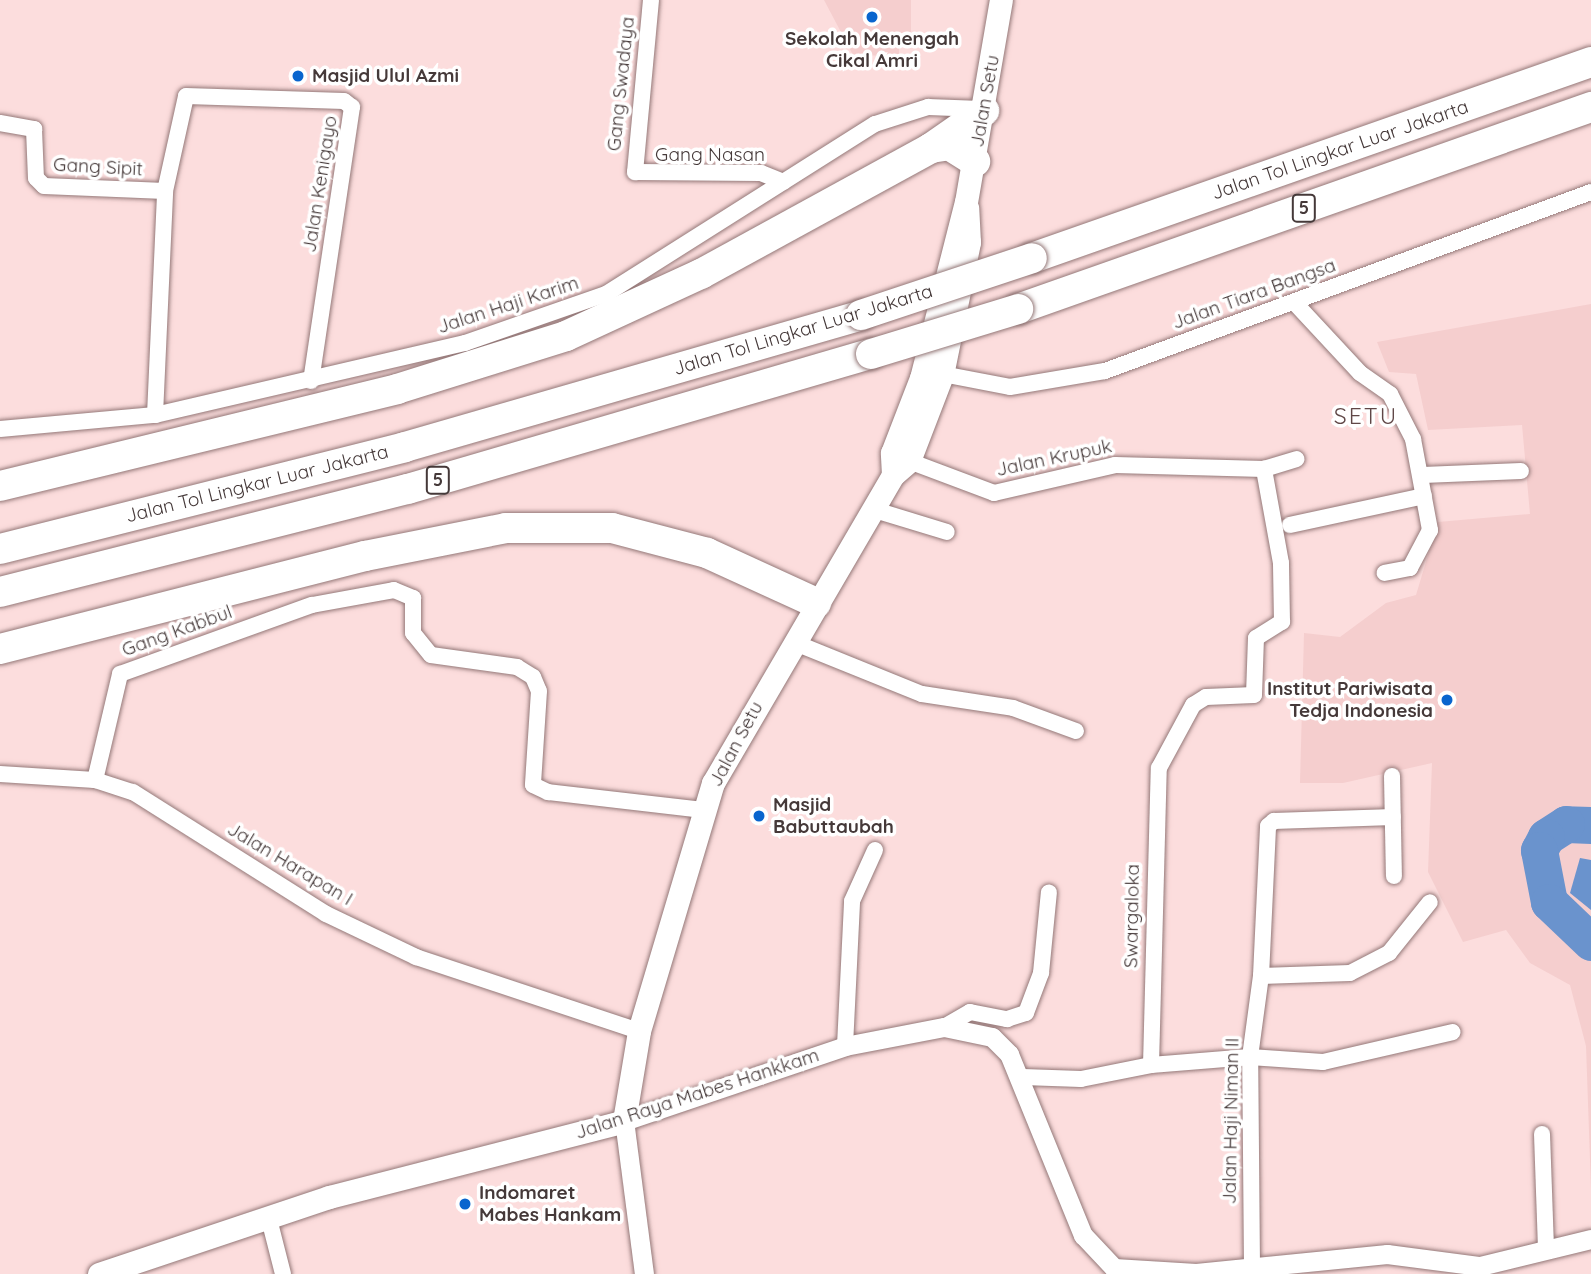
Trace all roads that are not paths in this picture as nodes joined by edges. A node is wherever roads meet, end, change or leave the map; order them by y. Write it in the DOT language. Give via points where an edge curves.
graph roads {
  1 [pos="651,0"];
  2 [pos="1001,0"];
  3 [pos="1591,62"];
  4 [pos="1591,107"];
  5 [pos="984,110"];
  6 [pos="0,123"];
  7 [pos="931,148"];
  8 [pos="975,161"];
  9 [pos="635,172"];
  10 [pos="783,182"];
  11 [pos="165,191"];
  12 [pos="1591,192"];
  13 [pos="1294,302"];
  14 [pos="933,372"];
  15 [pos="311,381"];
  16 [pos="155,415"];
  17 [pos="0,429"];
  18 [pos="1296,460"];
  19 [pos="901,468"];
  20 [pos="1264,469"];
  21 [pos="1521,471"];
  22 [pos="1423,474"];
  23 [pos="0,486"];
  24 [pos="1424,496"];
  25 [pos="876,510"];
  26 [pos="1290,525"];
  27 [pos="947,532"];
  28 [pos="0,549"];
  29 [pos="1384,573"];
  30 [pos="0,592"];
  31 [pos="816,603"];
  32 [pos="793,642"];
  33 [pos="0,649"];
  34 [pos="1076,731"];
  35 [pos="0,774"];
  36 [pos="1392,776"];
  37 [pos="95,780"];
  38 [pos="704,810"];
  39 [pos="1393,817"];
  40 [pos="875,850"];
  41 [pos="1394,876"];
  42 [pos="1049,892"];
  43 [pos="1430,902"];
  44 [pos="1261,976"];
  45 [pos="944,1027"];
  46 [pos="639,1031"];
  47 [pos="1453,1031"];
  48 [pos="845,1046"];
  49 [pos="1250,1057"];
  50 [pos="1151,1065"];
  51 [pos="1023,1077"];
  52 [pos="624,1121"];
  53 [pos="1542,1134"];
  54 [pos="269,1219"];
  55 [pos="1591,1239"];
  56 [pos="1546,1247"];
  57 [pos="1252,1267"];
  58 [pos="1453,1269"];
  59 [pos="99,1274"];
  60 [pos="283,1274"];
  61 [pos="644,1274"];
  1 -- 9 [label="street, Gang Swadaya"];
  2 -- 5 [label="main road, Jalan Setu"];
  3 -- 28 [label="highway, Jalan Tol Lingkar Luar Jakarta / 5, bridge" via="861,315 405,447"];
  4 -- 30 [label="highway, 5, bridge" via="1018,309 872,354 408,489"];
  5 -- 7 [label="highway"];
  5 -- 8 [label="main road, Jalan Setu"];
  5 -- 10 [label="street, Jalan Haji Karim" via="928,107 900,113"];
  6 -- 11 [label="street, Gang Sipit" via="34,129 36,178 44,186"];
  7 -- 8 [label="highway" via="949,145"];
  7 -- 23 [label="highway" via="701,274 566,336 397,389"];
  8 -- 14 [label="main road, Jalan Setu" via="967,202 969,242"];
  9 -- 10 [label="street, Gang Nasan" via="761,173"];
  10 -- 15 [label="street, Jalan Haji Karim" via="606,294 465,343"];
  11 -- 15 [label="street, Jalan Kenigayo" via="186,96 349,102"];
  11 -- 16 [label="street, Jalan Kenigayo"];
  12 -- 13 [label="street, Jalan Tiara Bangsa"];
  13 -- 14 [label="street, Jalan Tiara Bangsa" via="1060,382 1010,387"];
  13 -- 22 [label="street" via="1360,373 1390,394"];
  14 -- 19 [label="main road, Jalan Setu"];
  15 -- 16 [label="street, Jalan Haji Karim"];
  16 -- 17 [label="street, Jalan Haji Karim"];
  18 -- 20 [label="street, Jalan Krupuk"];
  19 -- 20 [label="street, Jalan Krupuk" via="994,493 1115,465"];
  19 -- 25 [label="main road, Jalan Setu"];
  20 -- 50 [label="street, Swargaloka" via="1281,564 1282,622 1256,638 1254,695 1206,697 1193,705 1159,768"];
  21 -- 22 [label="street"];
  22 -- 24 [label="street"];
  24 -- 26 [label="street"];
  24 -- 29 [label="street" via="1430,530 1418,559 1410,568"];
  25 -- 27 [label="street"];
  25 -- 31 [label="main road, Jalan Setu"];
  31 -- 32 [label="main road, Jalan Setu"];
  31 -- 33 [label="highway" via="707,553 612,528 506,528 365,556"];
  32 -- 34 [label="street" via="922,694 1013,708"];
  32 -- 38 [label="main road, Jalan Setu" via="721,766"];
  35 -- 37 [label="street, Jalan Harapan I"];
  36 -- 39 [label="street"];
  37 -- 38 [label="street, Gang Kabbul" via="120,674 312,605 371,591 410,593 413,633 431,655 529,672 538,691 529,780 539,790"];
  37 -- 46 [label="street, Jalan Harapan I" via="133,792 326,914 416,957"];
  38 -- 46 [label="main road, Jalan Setu"];
  39 -- 41 [label="street"];
  39 -- 44 [label="street, Jalan Haji Niman II" via="1270,823"];
  40 -- 48 [label="street" via="852,901"];
  42 -- 45 [label="street" via="1041,973 1027,1013 1007,1019 970,1012"];
  43 -- 44 [label="street" via="1389,953 1350,973"];
  44 -- 49 [label="street, Jalan Haji Niman II"];
  45 -- 48 [label="street, Jalan Raya Mabes Hankkam"];
  45 -- 51 [label="street, Jalan Raya Mabes Hankkam" via="992,1037"];
  46 -- 52 [label="main road, Jalan Setu"];
  47 -- 49 [label="street" via="1323,1062"];
  48 -- 52 [label="street, Jalan Raya Mabes Hankkam"];
  49 -- 50 [label="street"];
  49 -- 57 [label="street, Jalan Haji Niman II"];
  50 -- 51 [label="street" via="1081,1079"];
  51 -- 57 [label="street, Jalan Raya Mabes Hankkam" via="1090,1250 1114,1268 1136,1274"];
  52 -- 54 [label="main road, Jalan Raya Mabes Hankkam" via="330,1197"];
  52 -- 61 [label="street"];
  53 -- 56 [label="street"];
  54 -- 59 [label="main road, Jalan Raya Mabes Hankkam"];
  54 -- 60 [label="street"];
  55 -- 56 [label="street"];
  56 -- 58 [label="street" via="1498,1263"];
  57 -- 58 [label="street" via="1387,1254"];
}
